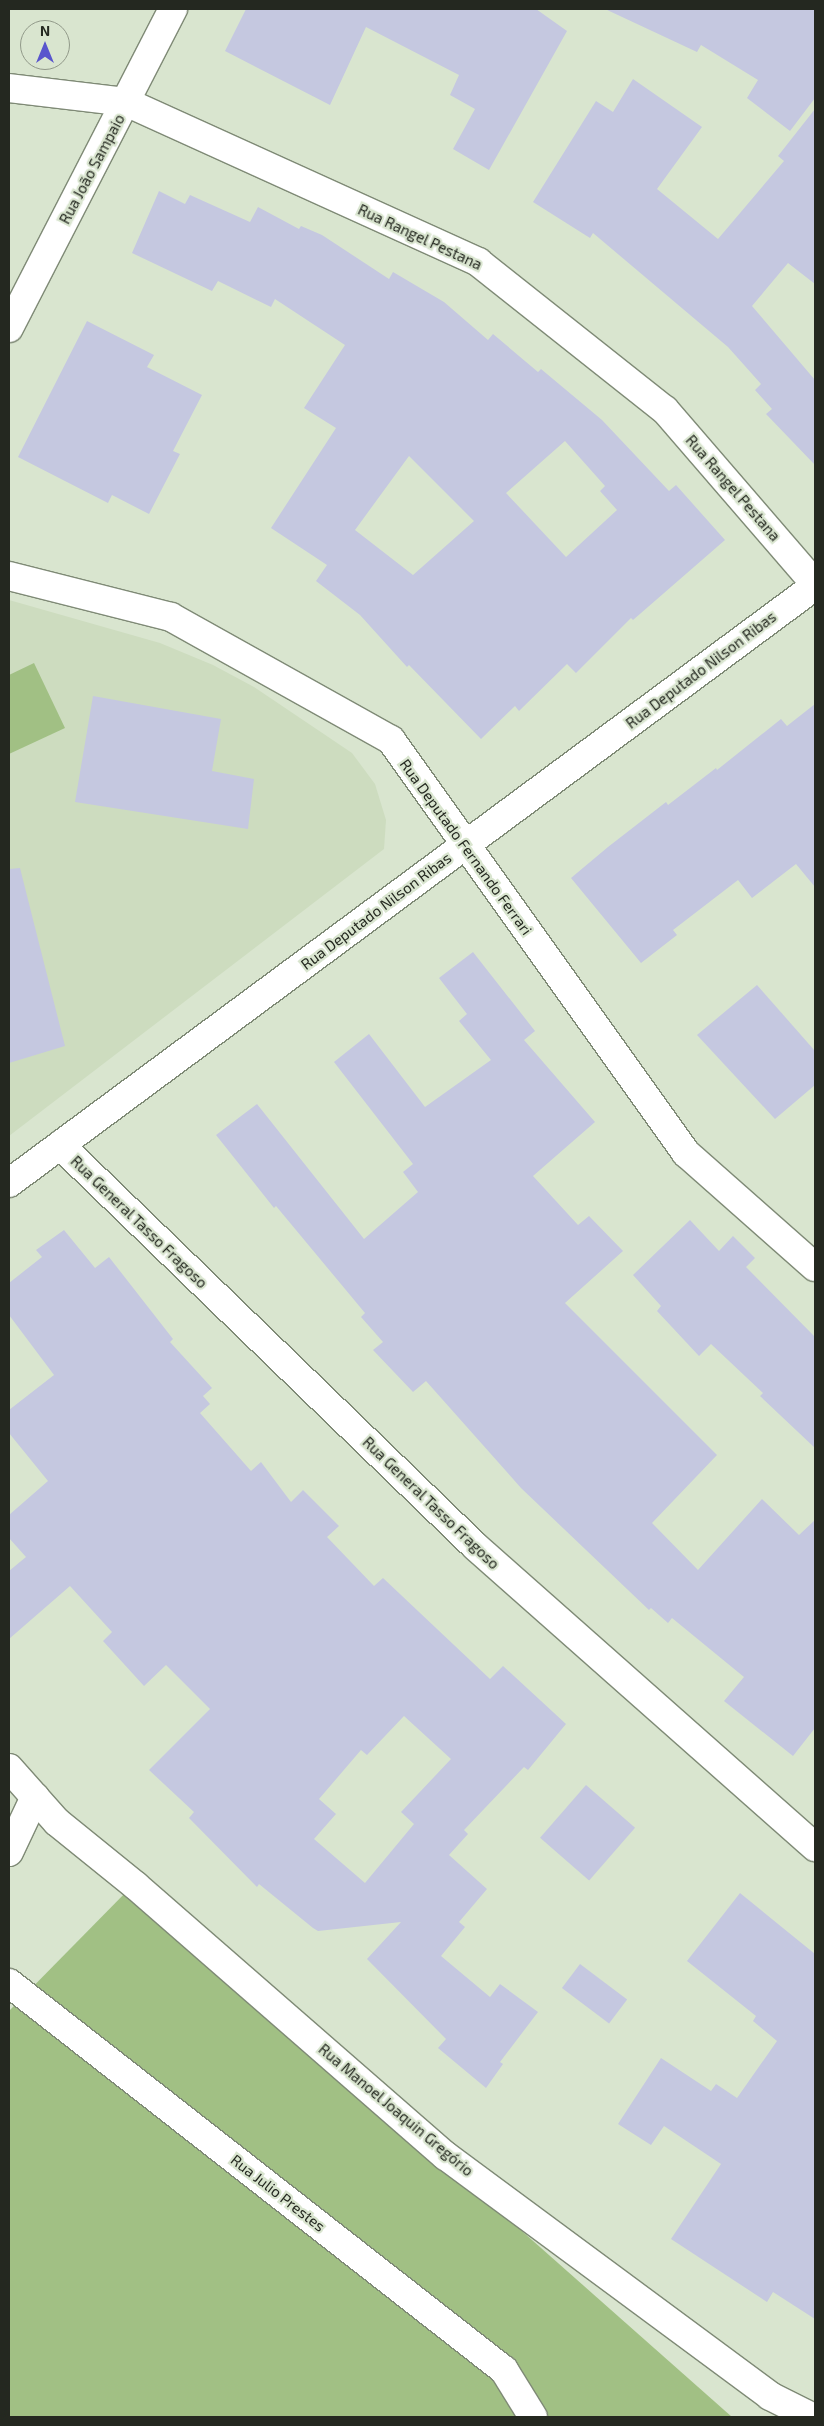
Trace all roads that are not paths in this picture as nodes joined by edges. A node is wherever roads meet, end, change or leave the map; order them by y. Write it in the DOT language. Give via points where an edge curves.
graph roads {
  1 [pos="173,9"];
  2 [pos="9,88"];
  3 [pos="126,102"];
  4 [pos="9,328"];
  5 [pos="9,576"];
  6 [pos="815,585"];
  7 [pos="465,845"];
  8 [pos="60,1145"];
  9 [pos="9,1183"];
  10 [pos="815,1267"];
  11 [pos="9,1768"];
  12 [pos="35,1797"];
  13 [pos="815,1847"];
  14 [pos="9,1852"];
  15 [pos="9,1983"];
  16 [pos="533,2417"];
  17 [pos="812,2417"];
  1 -- 3 [label="street, Rua João Sampaio"];
  2 -- 3 [label="street, Rua Rangel Pestana"];
  3 -- 4 [label="street, Rua João Sampaio"];
  3 -- 6 [label="street, Rua Rangel Pestana" via="478,262 665,410"];
  5 -- 7 [label="street, Rua Deputado Fernando Ferrari" via="171,616 390,740"];
  6 -- 7 [label="street, Rua Deputado Nilson Ribas"];
  7 -- 8 [label="street, Rua Deputado Nilson Ribas"];
  7 -- 10 [label="street, Rua Deputado Fernando Ferrari" via="686,1152"];
  8 -- 9 [label="street, Rua Deputado Nilson Ribas"];
  8 -- 13 [label="street, Rua General Tasso Fragoso" via="476,1547"];
  11 -- 12 [label="street, Rua Manoel Joaquin Gregório"];
  12 -- 14 [label="street"];
  12 -- 17 [label="street, Rua Manoel Joaquin Gregório" via="57,1822 136,1886 446,2156 770,2396"];
  15 -- 16 [label="street, Rua Julio Prestes" via="504,2370"];
}
